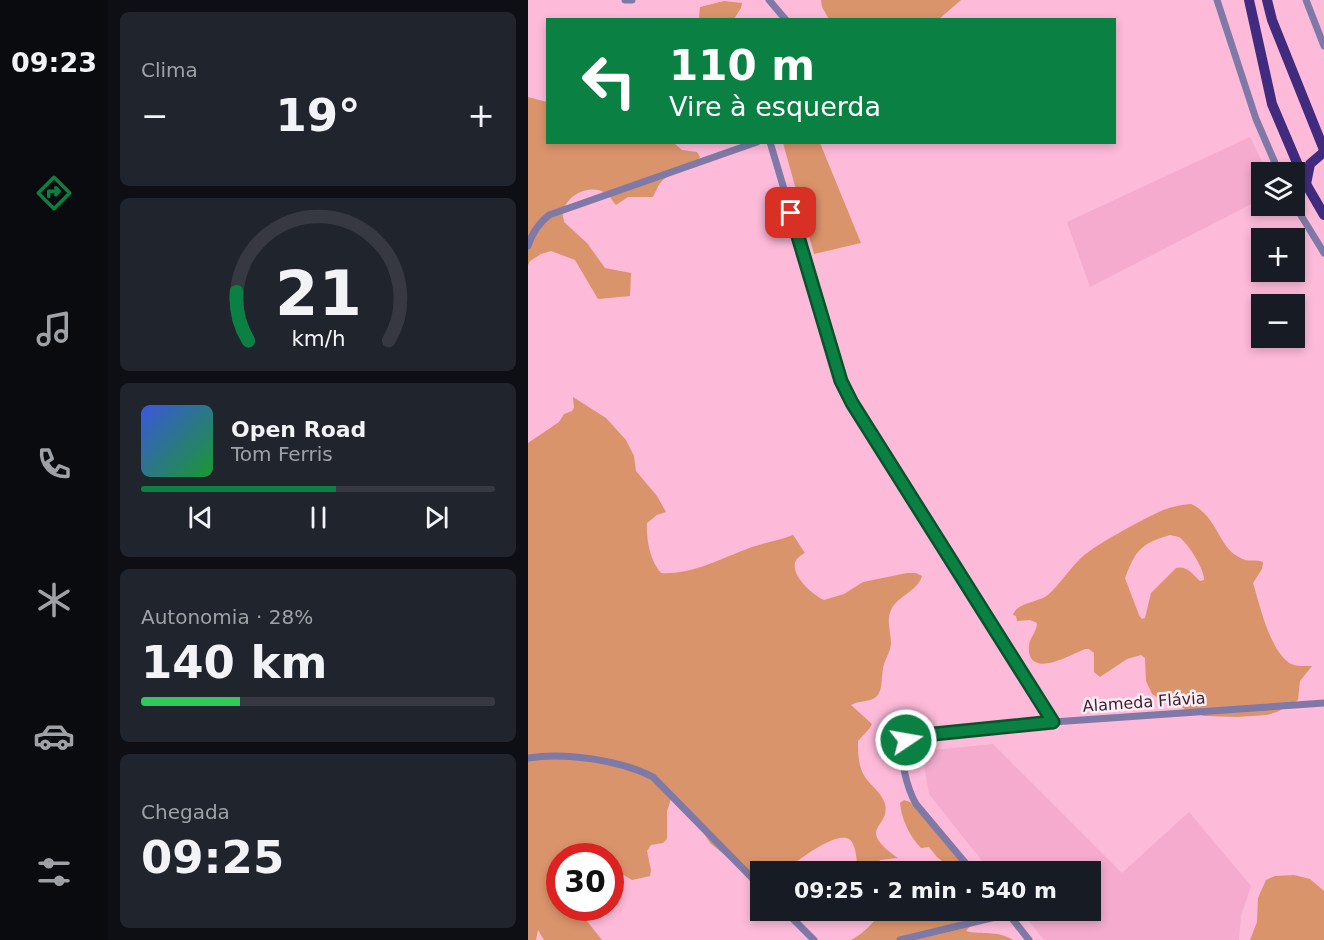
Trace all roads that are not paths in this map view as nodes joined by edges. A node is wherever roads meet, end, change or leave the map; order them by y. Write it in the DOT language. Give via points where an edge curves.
graph roads {
  1 [pos="625,0"];
  2 [pos="632,0"];
  3 [pos="769,0"];
  4 [pos="1217,0"];
  5 [pos="1250,0"];
  6 [pos="1267,0"];
  7 [pos="1306,0"];
  8 [pos="784,18"];
  9 [pos="1324,46"];
  10 [pos="1314,124"];
  11 [pos="1324,130"];
  12 [pos="751,144"];
  13 [pos="771,144"];
  14 [pos="1324,151"];
  15 [pos="1275,162"];
  16 [pos="1296,162"];
  17 [pos="1305,184"];
  18 [pos="1324,215"];
  19 [pos="1301,216"];
  20 [pos="528,246"];
  21 [pos="1324,253"];
  22 [pos="1324,703"];
  23 [pos="1053,722"];
  24 [pos="528,758"];
  25 [pos="963,861"];
  26 [pos="750,876"];
  27 [pos="795,921"];
  28 [pos="972,921"];
  29 [pos="1013,921"];
  30 [pos="814,940"];
  31 [pos="900,940"];
  32 [pos="1029,940"];
  1 -- 2 [label="street"];
  3 -- 8 [label="street"];
  4 -- 15 [label="street" via="1256,119"];
  5 -- 16 [label="main road" via="1272,104"];
  6 -- 10 [label="main road"];
  7 -- 9 [label="street"];
  10 -- 11 [label="main road"];
  10 -- 14 [label="main road"];
  12 -- 20 [label="street" via="549,215 539,223"];
  13 -- 23 [label="street" via="841,381"];
  14 -- 17 [label="main road" via="1310,164"];
  17 -- 18 [label="main road"];
  19 -- 21 [label="street"];
  22 -- 23 [label="street, Alameda Flávia"];
  23 -- 25 [label="street, Alameda Flávia" via="914,736 903,744 910,794"];
  24 -- 26 [label="street" via="582,757 653,777"];
  27 -- 30 [label="street"];
  28 -- 31 [label="street"];
  29 -- 32 [label="street"];
}
